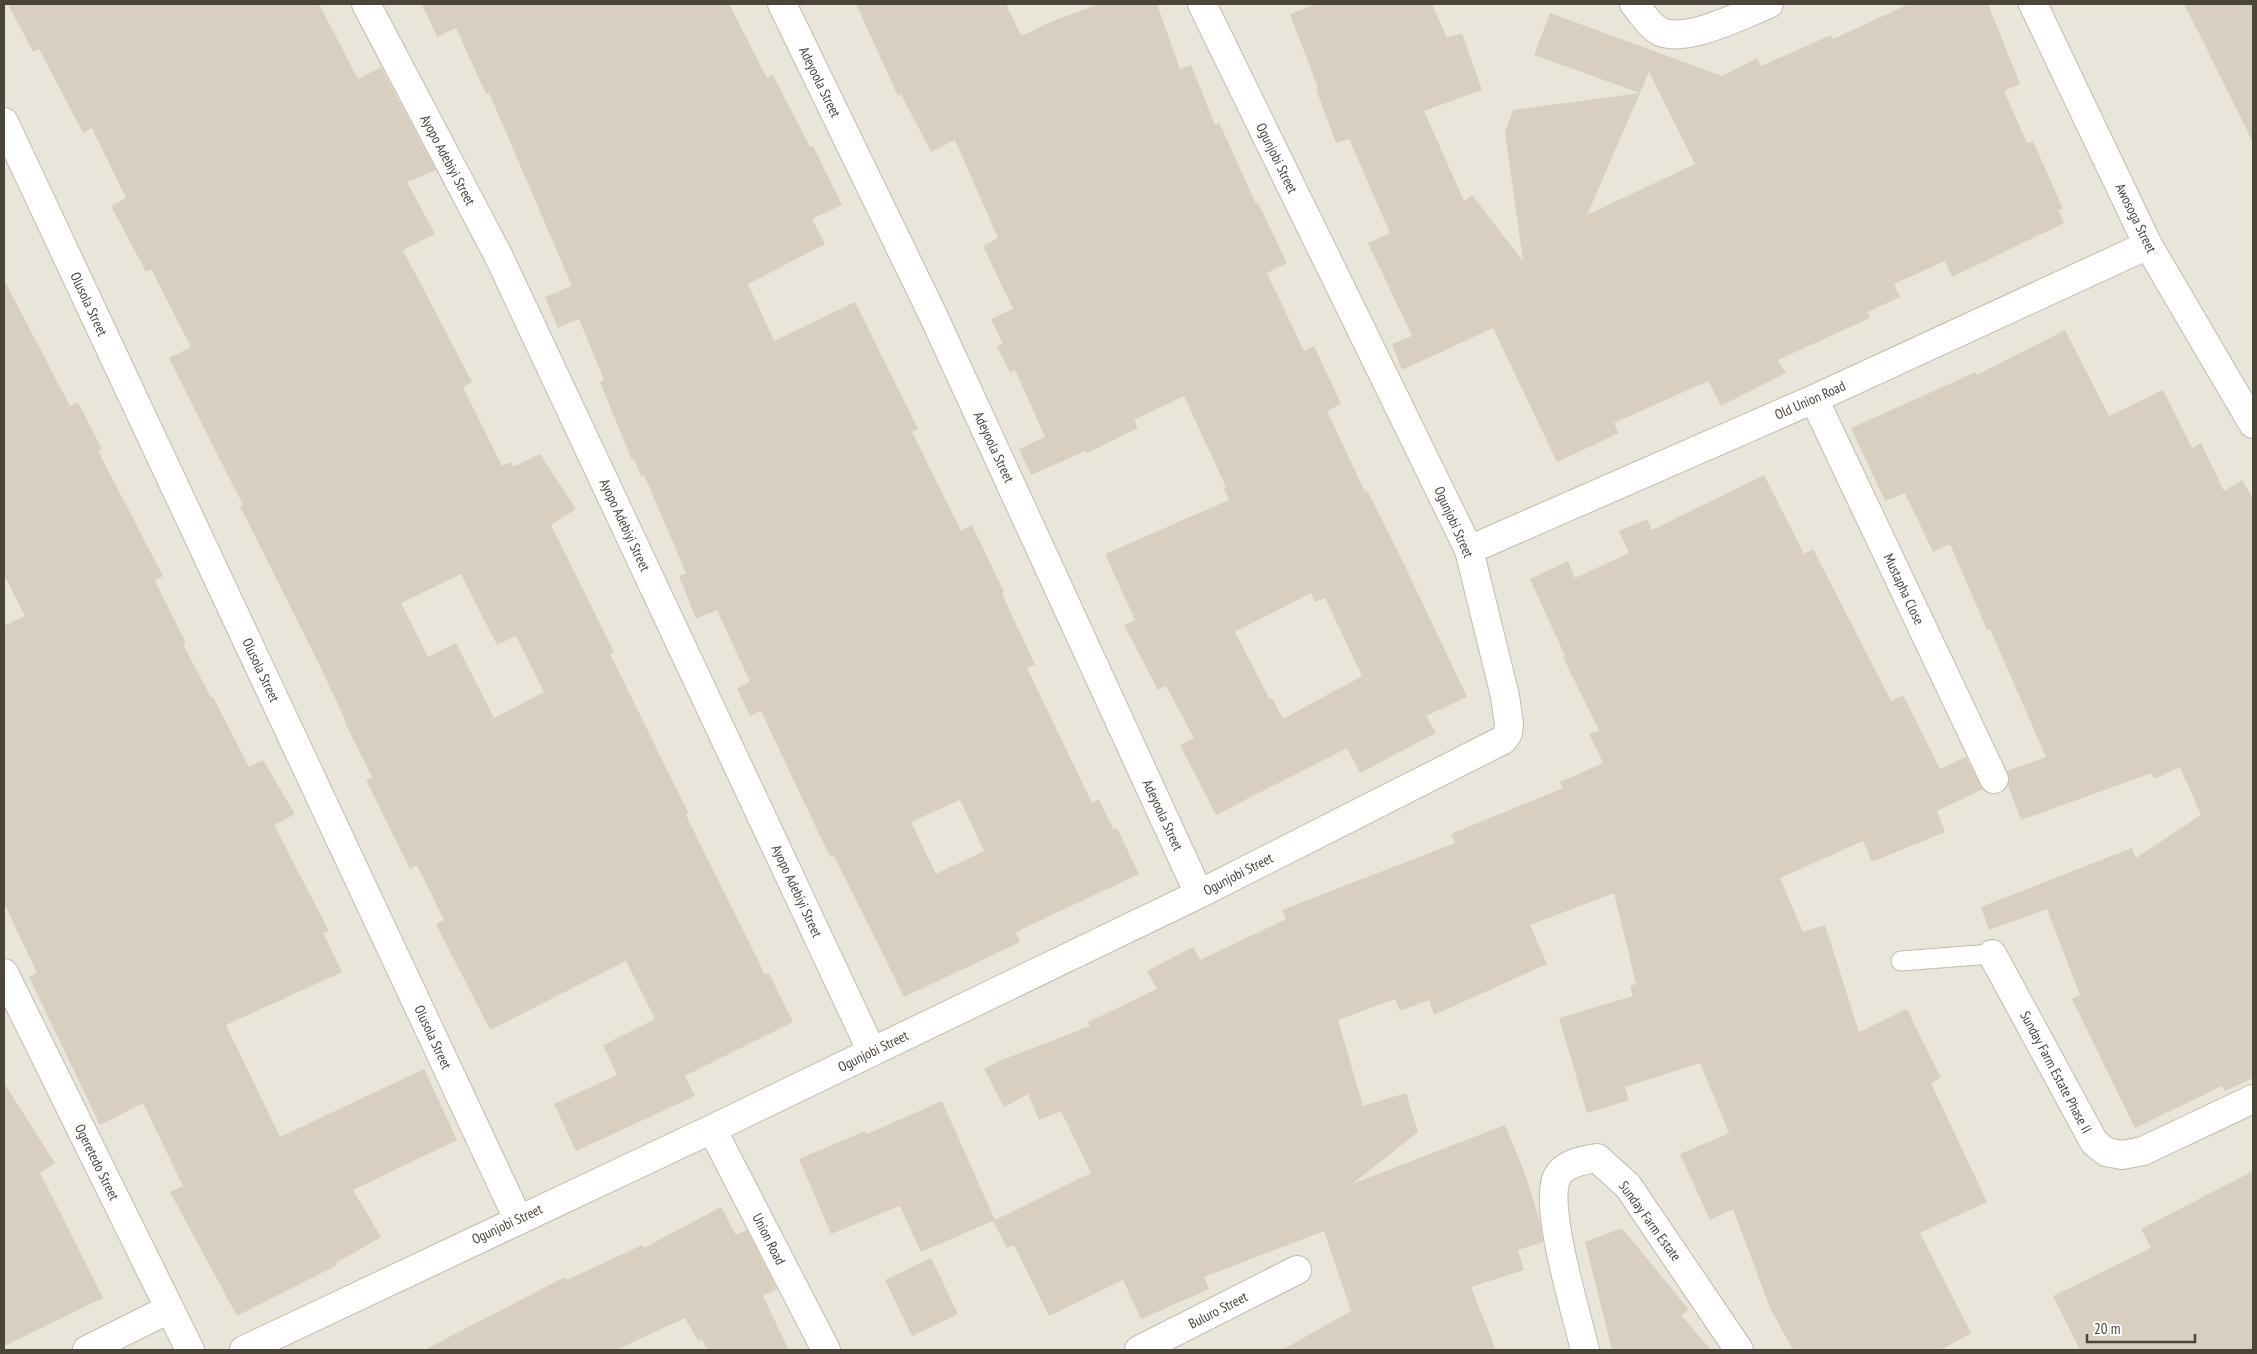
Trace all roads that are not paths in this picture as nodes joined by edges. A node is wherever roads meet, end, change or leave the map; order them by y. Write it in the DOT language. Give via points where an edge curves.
graph roads {
  1 [pos="366,4"];
  2 [pos="782,4"];
  3 [pos="1202,4"];
  4 [pos="1634,4"];
  5 [pos="1770,4"];
  6 [pos="2033,4"];
  7 [pos="4,122"];
  8 [pos="2148,245"];
  9 [pos="1814,399"];
  10 [pos="2253,424"];
  11 [pos="1469,550"];
  12 [pos="1994,780"];
  13 [pos="1199,894"];
  14 [pos="1992,954"];
  15 [pos="1901,961"];
  16 [pos="4,973"];
  17 [pos="872,1052"];
  18 [pos="2253,1099"];
  19 [pos="712,1129"];
  20 [pos="518,1219"];
  21 [pos="1297,1270"];
  22 [pos="169,1309"];
  23 [pos="87,1350"];
  24 [pos="190,1350"];
  25 [pos="244,1350"];
  26 [pos="826,1350"];
  27 [pos="1139,1350"];
  28 [pos="1585,1350"];
  29 [pos="1739,1350"];
  1 -- 17 [label="street, Ayopo Adebiyi Street" via="499,257"];
  2 -- 13 [label="street, Adeyoola Street" via="932,312"];
  3 -- 11 [label="street, Ogunjobi Street"];
  4 -- 5 [label="street" via="1654,28 1672,35 1694,33"];
  6 -- 8 [label="street, Awosoga Street"];
  7 -- 20 [label="street, Olusola Street"];
  8 -- 9 [label="street, Old Union Road"];
  8 -- 10 [label="street, Awosoga Street"];
  9 -- 11 [label="street, Old Union Road"];
  9 -- 12 [label="street, Mustapha Close"];
  11 -- 13 [label="street, Ogunjobi Street" via="1505,696 1509,724 1503,740"];
  13 -- 17 [label="street, Ogunjobi Street"];
  14 -- 15 [label="lane, Sunday Farm Estate Phase II"];
  14 -- 18 [label="street, Sunday Farm Estate Phase II" via="2094,1142 2106,1152 2122,1156 2143,1151"];
  16 -- 22 [label="street, Ogeretedo Street"];
  17 -- 19 [label="street, Ogunjobi Street"];
  19 -- 20 [label="street, Ogunjobi Street"];
  19 -- 26 [label="street, Union Road"];
  20 -- 25 [label="street, Ogunjobi Street"];
  21 -- 27 [label="street, Buluro Street"];
  22 -- 23 [label="street"];
  22 -- 24 [label="street, Ogeretedo Street"];
  28 -- 29 [label="street, Sunday Farm Estate" via="1554,1220 1553,1192 1558,1176 1575,1162 1597,1158 1628,1186"];
}
